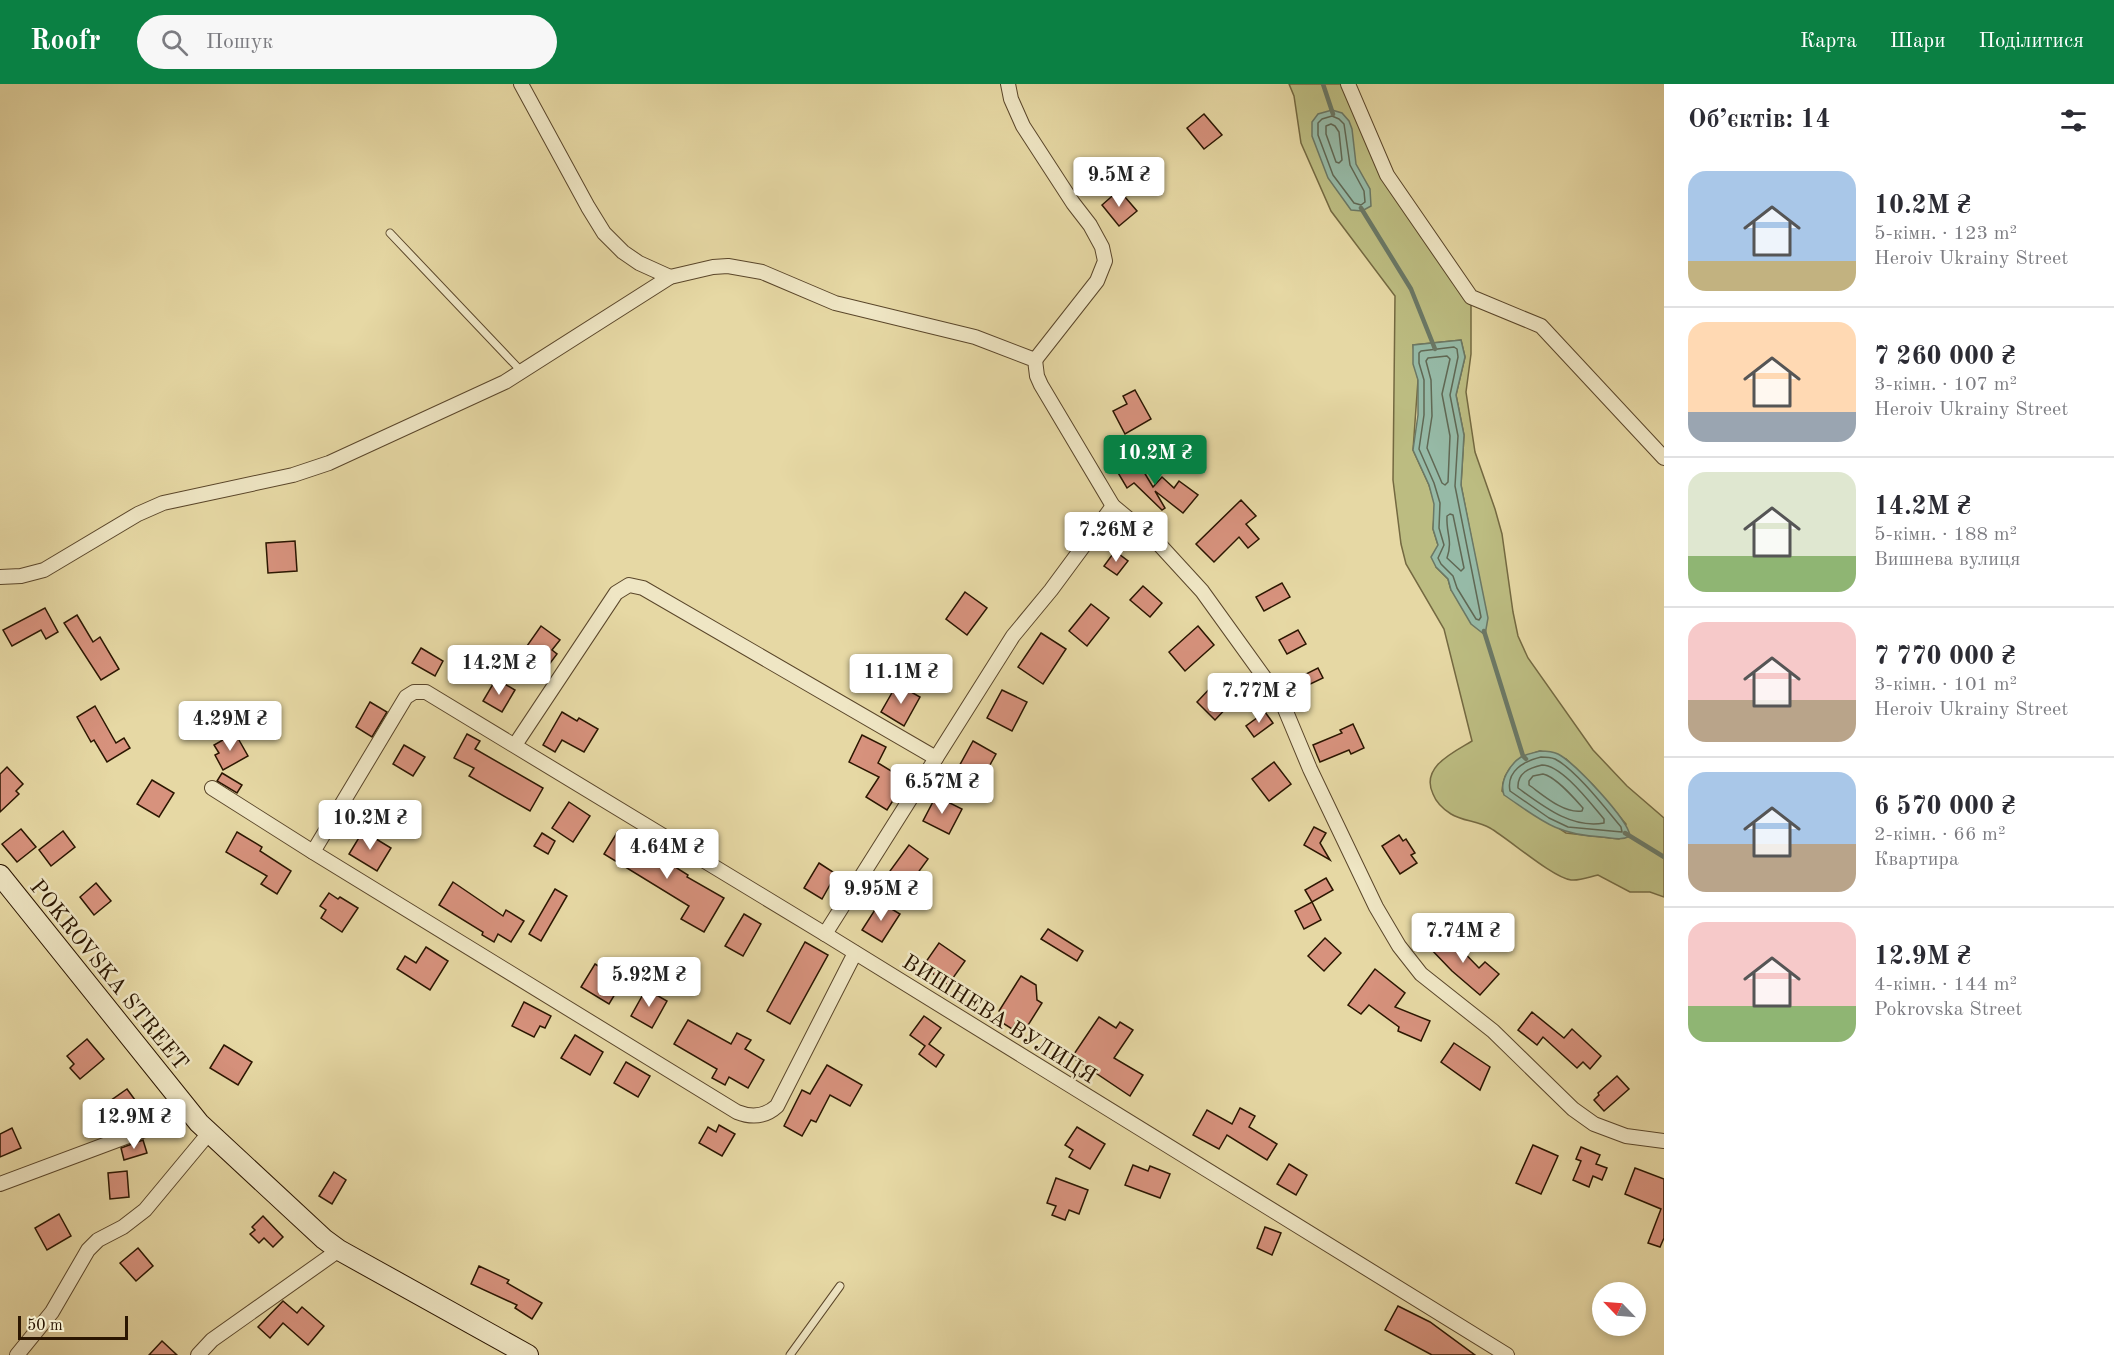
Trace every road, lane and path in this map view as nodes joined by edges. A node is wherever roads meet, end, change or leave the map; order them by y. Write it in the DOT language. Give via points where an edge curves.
graph roads {
  1 [pos="521,84"];
  2 [pos="1008,84"];
  3 [pos="1348,84"];
  4 [pos="390,233"];
  5 [pos="670,277"];
  6 [pos="1035,360"];
  7 [pos="522,372"];
  8 [pos="1664,458"];
  9 [pos="1113,506"];
  10 [pos="0,577"];
  11 [pos="515,745"];
  12 [pos="936,758"];
  13 [pos="212,788"];
  14 [pos="313,852"];
  15 [pos="0,875"];
  16 [pos="825,934"];
  17 [pos="855,953"];
  18 [pos="190,1113"];
  19 [pos="209,1133"];
  20 [pos="1664,1141"];
  21 [pos="0,1184"];
  22 [pos="339,1250"];
  23 [pos="840,1286"];
  24 [pos="17,1355"];
  25 [pos="198,1355"];
  26 [pos="528,1355"];
  27 [pos="790,1355"];
  28 [pos="1507,1355"];
  1 -- 5 [label="street" via="604,233 639,263"];
  2 -- 6 [label="street" via="1023,126 1090,225 1105,261 1097,280"];
  3 -- 8 [label="street" via="1387,175 1471,297 1541,326"];
  4 -- 7 [label="lane"];
  5 -- 6 [label="street" via="714,267 746,268 835,303 981,339"];
  5 -- 7 [label="street"];
  6 -- 9 [label="street" via="1041,385"];
  7 -- 10 [label="street" via="488,392 320,467 163,503 44,570"];
  9 -- 12 [label="street" via="1013,636"];
  9 -- 20 [label="street" via="1158,543 1202,591 1282,702 1376,907 1421,974 1493,1031 1573,1109 1594,1124 1626,1136"];
  11 -- 12 [label="street" via="616,593 629,585 643,588"];
  11 -- 14 [label="street, ВИШНЕВА ВУЛИЦЯ" via="426,692 406,696"];
  11 -- 16 [label="street, ВИШНЕВА ВУЛИЦЯ"];
  12 -- 16 [label="street"];
  13 -- 14 [label="street"];
  14 -- 17 [label="street" via="746,1116 762,1115 777,1106"];
  15 -- 18 [label="street, POKROVSKA STREET"];
  16 -- 17 [label="street, ВИШНЕВА ВУЛИЦЯ"];
  17 -- 28 [label="street, ВИШНЕВА ВУЛИЦЯ"];
  18 -- 19 [label="street, POKROVSKA STREET"];
  18 -- 21 [label="street"];
  19 -- 22 [label="street, POKROVSKA STREET"];
  19 -- 24 [label="street" via="145,1210 88,1250 51,1312"];
  22 -- 25 [label="street" via="212,1340"];
  22 -- 26 [label="street, POKROVSKA STREET"];
  23 -- 27 [label="lane"];
}
